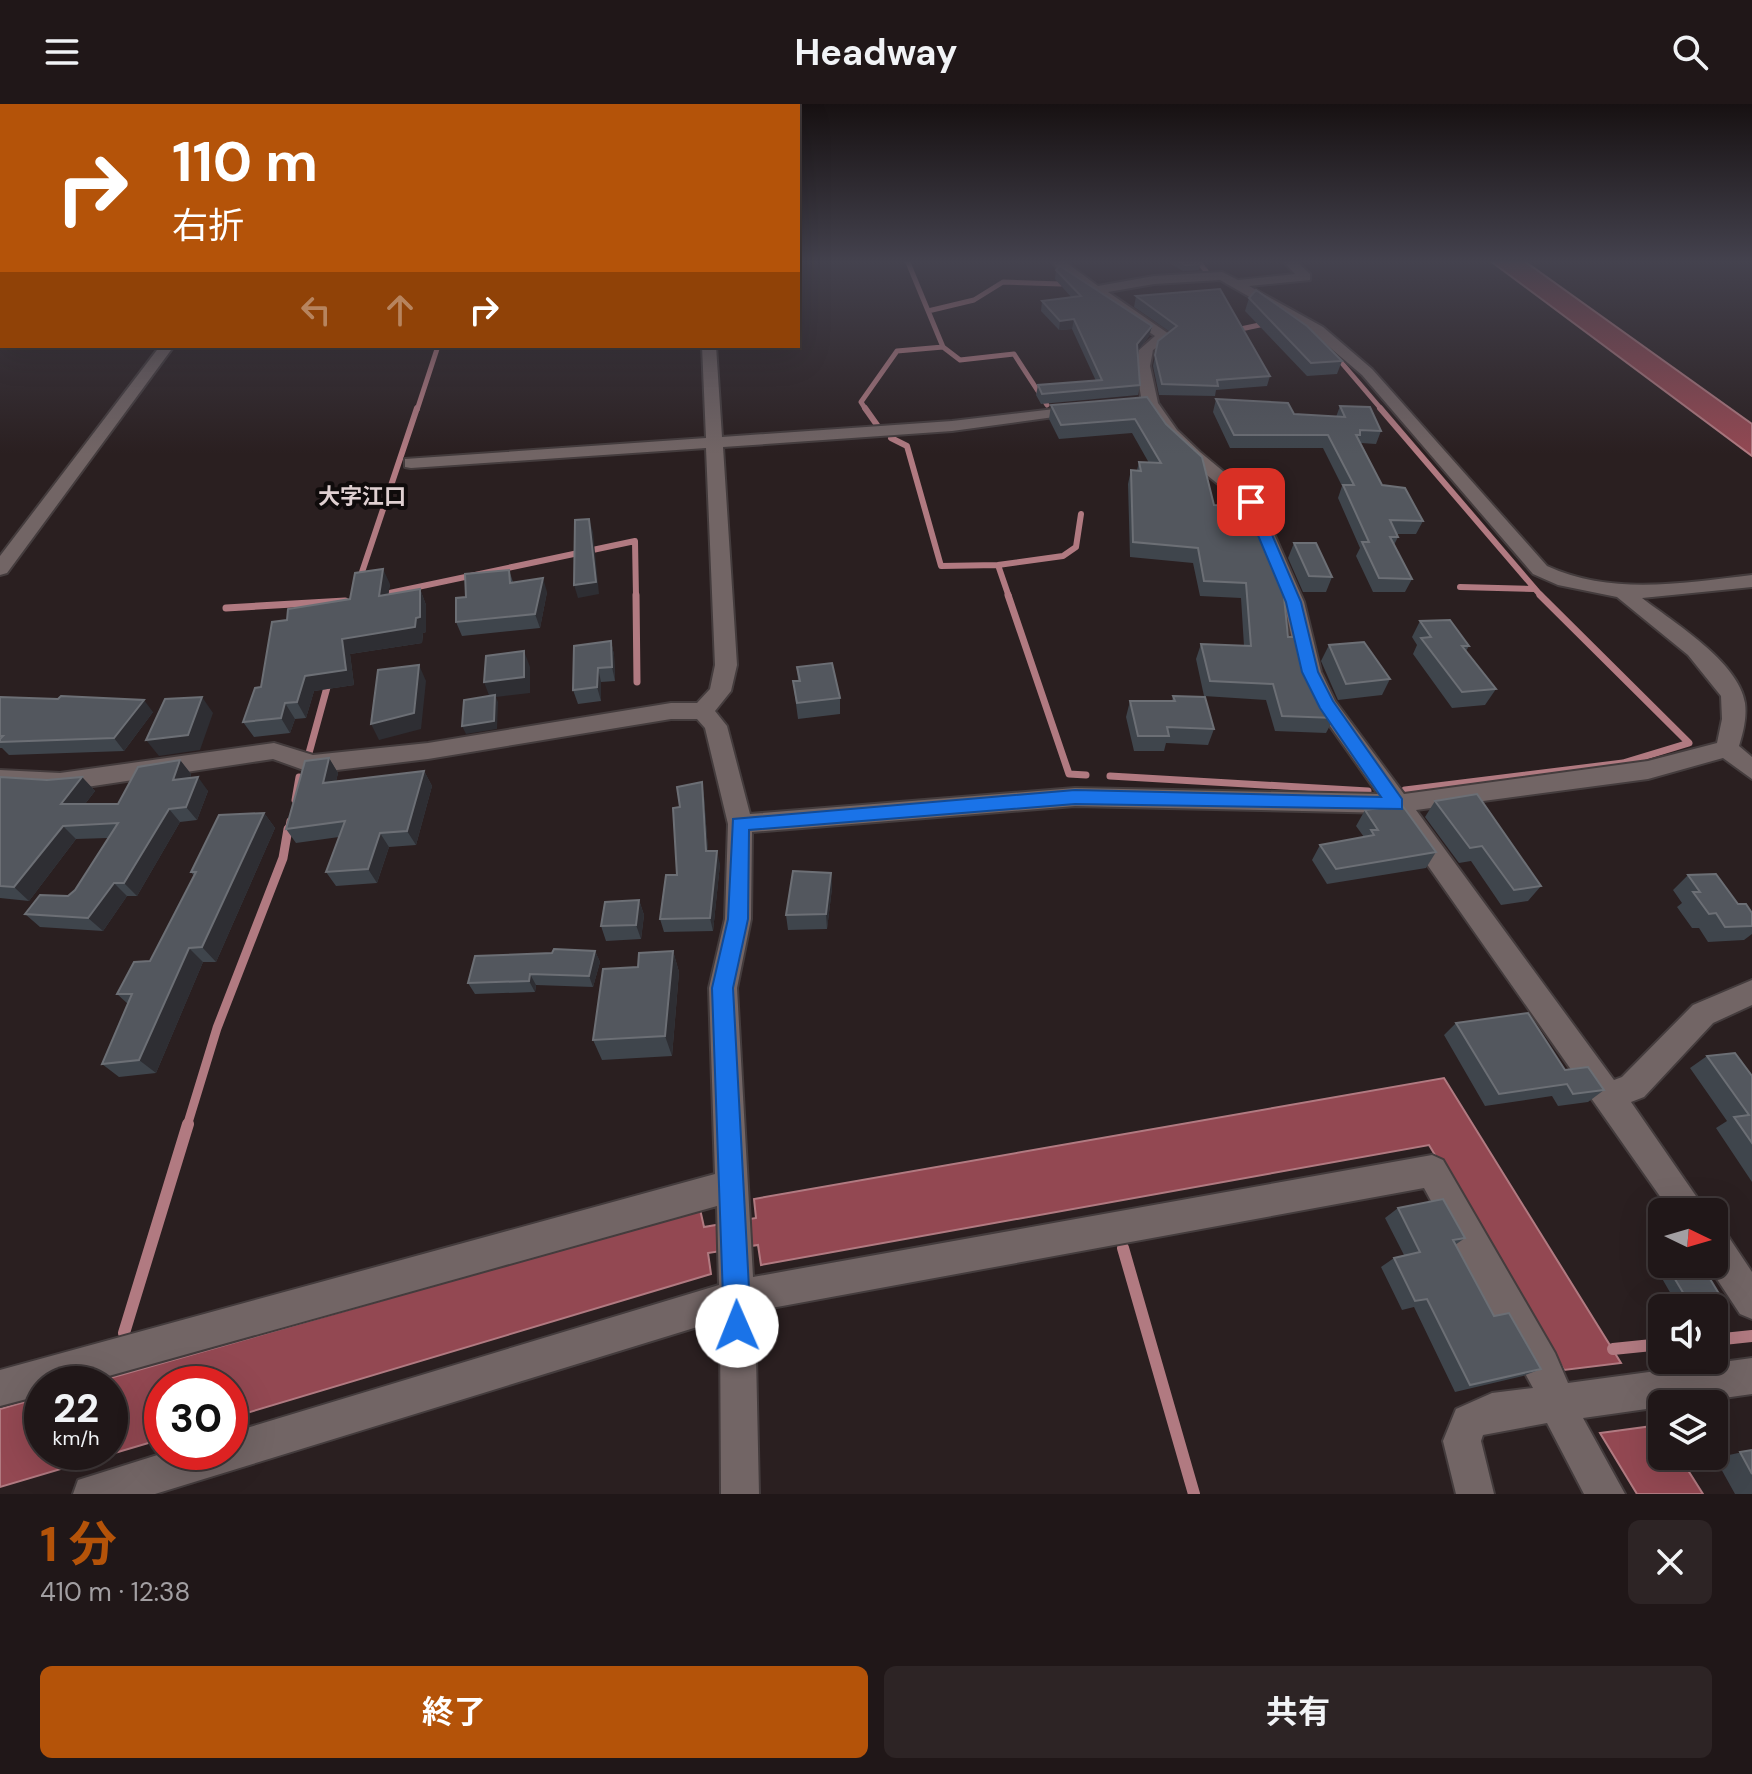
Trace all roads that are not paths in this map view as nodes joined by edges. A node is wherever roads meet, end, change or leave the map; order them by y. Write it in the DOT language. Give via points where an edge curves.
graph roads {
  1 [pos="1149,325"];
  2 [pos="1307,325"];
  3 [pos="166,348"];
  4 [pos="709,348"];
  5 [pos="1103,407"];
  6 [pos="714,442"];
  7 [pos="411,463"];
  8 [pos="0,569"];
  9 [pos="1752,581"];
  10 [pos="1624,593"];
  11 [pos="703,711"];
  12 [pos="1727,749"];
  13 [pos="1752,770"];
  14 [pos="0,779"];
  15 [pos="1396,804"];
  16 [pos="740,824"];
  17 [pos="1752,992"];
  18 [pos="1610,1096"];
  19 [pos="1681,1198"];
  20 [pos="733,1200"];
  21 [pos="1728,1266"];
  22 [pos="737,1297"];
  23 [pos="1752,1302"];
  24 [pos="1752,1376"];
  25 [pos="0,1388"];
  26 [pos="1558,1406"];
  27 [pos="92,1494"];
  28 [pos="740,1494"];
  29 [pos="1475,1494"];
  30 [pos="1606,1494"];
  1 -- 15 [label="street" via="1165,336 1146,350 1142,404 1251,502 1294,602 1310,672 1326,704"];
  2 -- 10 [label="street" via="1338,344 1367,372 1540,570 1562,582"];
  3 -- 8 [label="street"];
  4 -- 6 [label="street"];
  5 -- 6 [label="street" via="952,426"];
  6 -- 7 [label="street"];
  6 -- 11 [label="street" via="726,665 720,691"];
  9 -- 10 [label="street"];
  10 -- 12 [label="street" via="1714,669 1731,691 1734,722"];
  11 -- 14 [label="street" via="671,711 428,751 312,764 274,751 60,782"];
  11 -- 16 [label="street" via="716,726"];
  12 -- 13 [label="street"];
  12 -- 15 [label="street" via="1648,770"];
  15 -- 16 [label="street" via="1075,797"];
  15 -- 18 [label="street"];
  16 -- 20 [label="street" via="738,919 723,988"];
  17 -- 18 [label="street" via="1703,1014 1633,1087"];
  18 -- 19 [label="street"];
  20 -- 22 [label="street"];
  20 -- 25 [label="street"];
  21 -- 23 [label="street"];
  22 -- 26 [label="street" via="1432,1171 1542,1366"];
  22 -- 27 [label="street"];
  22 -- 28 [label="street"];
  24 -- 26 [label="street"];
  26 -- 29 [label="street" via="1492,1412 1469,1422 1462,1441"];
  26 -- 30 [label="street"];
}
